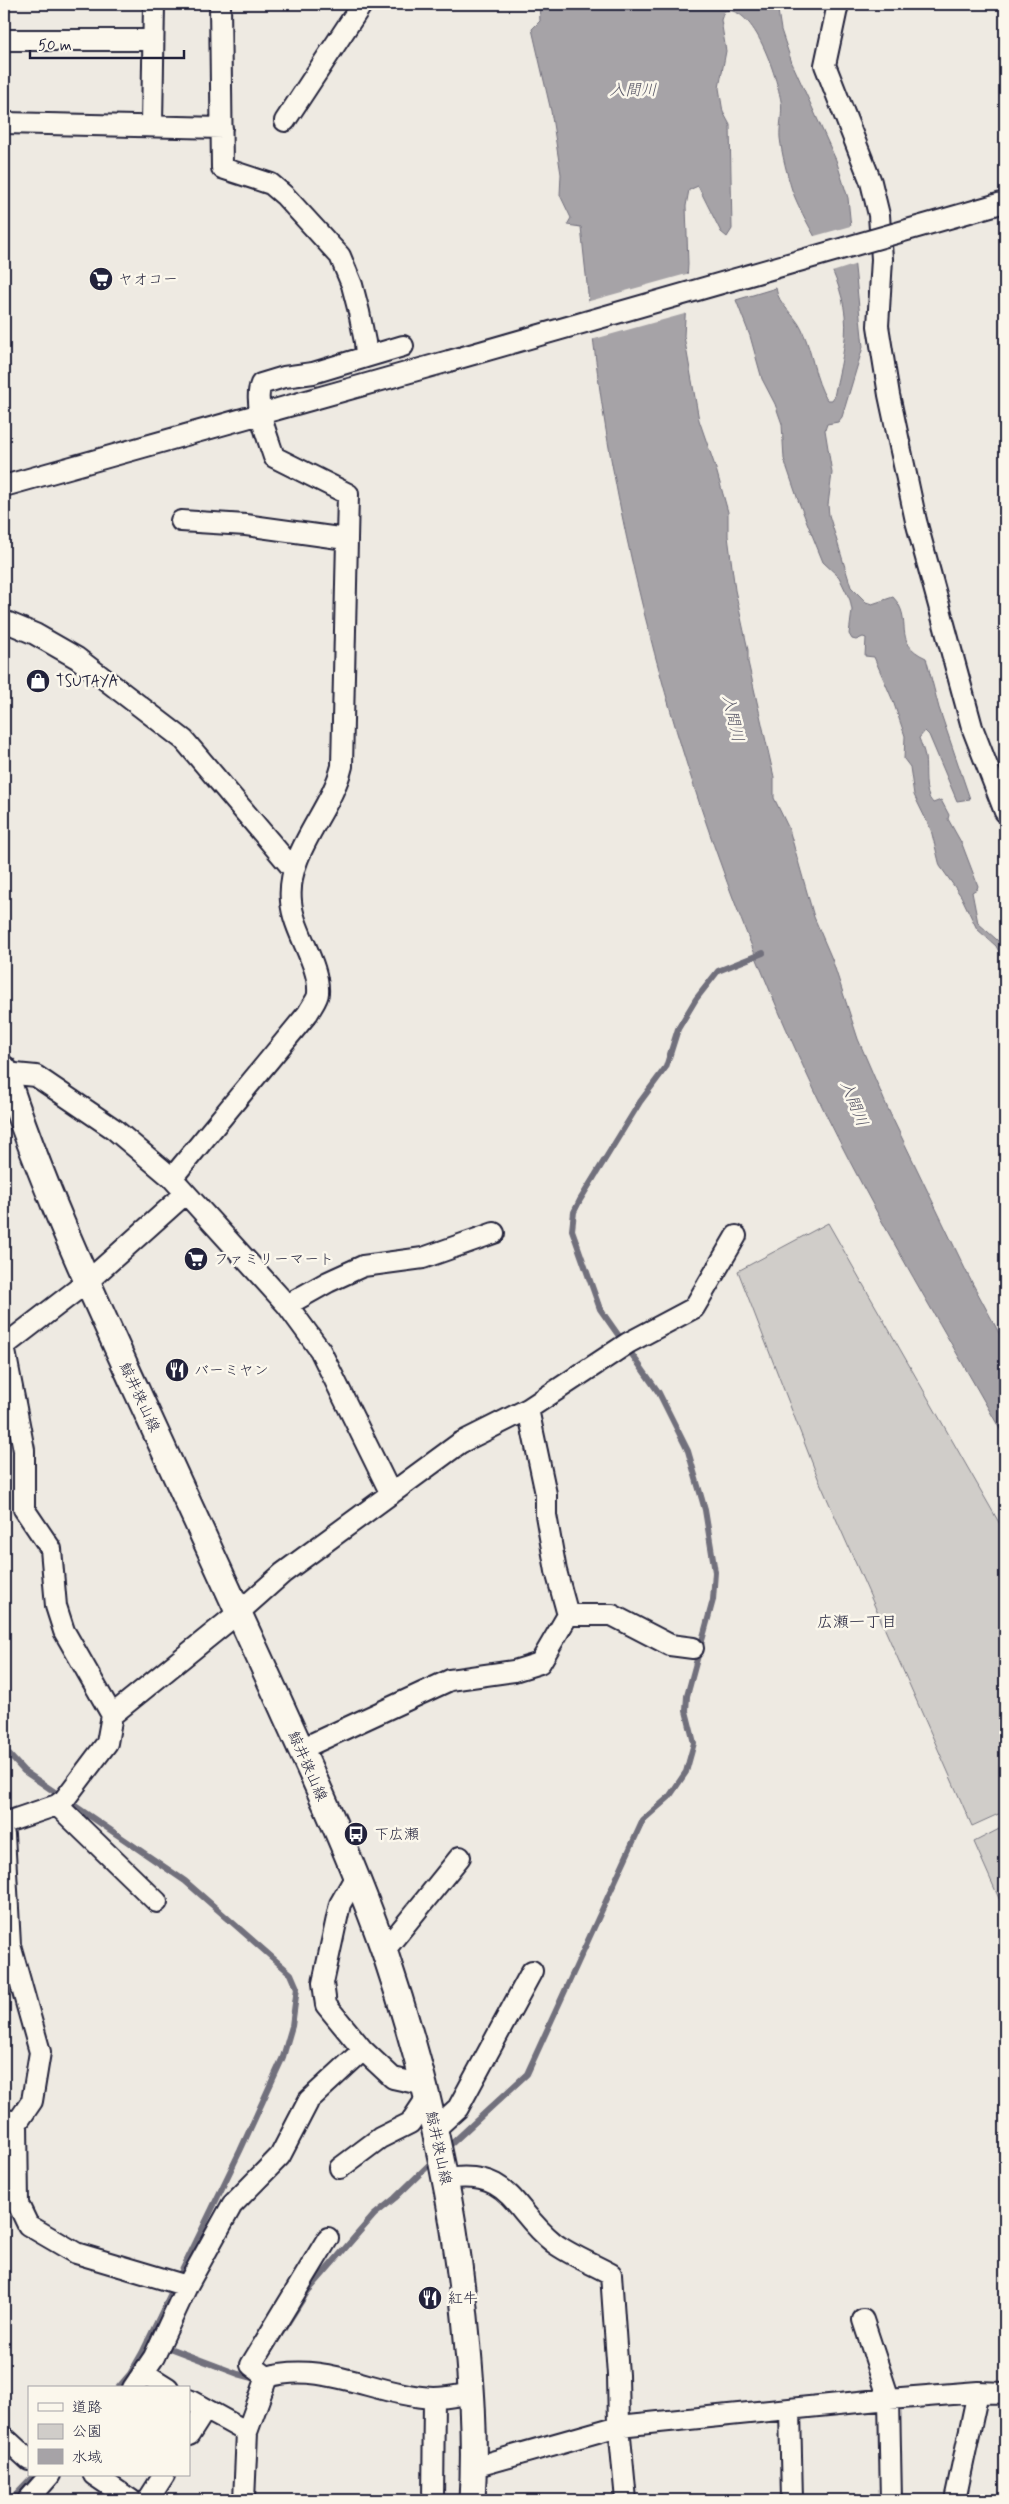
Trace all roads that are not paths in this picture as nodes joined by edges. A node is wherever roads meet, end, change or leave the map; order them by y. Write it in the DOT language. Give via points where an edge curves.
graph roads {
  1 [pos="154,4"];
  2 [pos="220,4"];
  3 [pos="362,4"];
  4 [pos="838,4"];
  5 [pos="4,40"];
  6 [pos="154,40"];
  7 [pos="285,121"];
  8 [pos="4,123"];
  9 [pos="152,124"];
  10 [pos="222,128"];
  11 [pos="1005,202"];
  12 [pos="404,346"];
  13 [pos="366,358"];
  14 [pos="261,415"];
  15 [pos="4,486"];
  16 [pos="181,520"];
  17 [pos="346,539"];
  18 [pos="4,621"];
  19 [pos="1005,812"];
  20 [pos="293,869"];
  21 [pos="4,1071"];
  22 [pos="172,1178"];
  23 [pos="185,1194"];
  24 [pos="494,1233"];
  25 [pos="736,1236"];
  26 [pos="87,1282"];
  27 [pos="287,1305"];
  28 [pos="4,1346"];
  29 [pos="528,1409"];
  30 [pos="392,1494"];
  31 [pos="238,1613"];
  32 [pos="568,1615"];
  33 [pos="693,1648"];
  34 [pos="112,1715"];
  35 [pos="301,1749"];
  36 [pos="61,1803"];
  37 [pos="4,1823"];
  38 [pos="4,1835"];
  39 [pos="460,1857"];
  40 [pos="356,1876"];
  41 [pos="157,1902"];
  42 [pos="384,1951"];
  43 [pos="532,1971"];
  44 [pos="363,2050"];
  45 [pos="426,2091"];
  46 [pos="11,2121"];
  47 [pos="437,2133"];
  48 [pos="340,2168"];
  49 [pos="445,2174"];
  50 [pos="328,2238"];
  51 [pos="177,2284"];
  52 [pos="863,2320"];
  53 [pos="144,2373"];
  54 [pos="267,2377"];
  55 [pos="165,2386"];
  56 [pos="978,2392"];
  57 [pos="473,2393"];
  58 [pos="1005,2393"];
  59 [pos="434,2398"];
  60 [pos="888,2399"];
  61 [pos="197,2405"];
  62 [pos="790,2410"];
  63 [pos="619,2426"];
  64 [pos="190,2432"];
  65 [pos="247,2432"];
  66 [pos="4,2437"];
  67 [pos="28,2459"];
  68 [pos="474,2467"];
  69 [pos="47,2476"];
  70 [pos="95,2476"];
  71 [pos="163,2476"];
  72 [pos="28,2500"];
  73 [pos="131,2500"];
  74 [pos="148,2500"];
  75 [pos="244,2500"];
  76 [pos="433,2500"];
  77 [pos="472,2500"];
  78 [pos="626,2500"];
  79 [pos="792,2500"];
  80 [pos="890,2500"];
  81 [pos="955,2500"];
  1 -- 6 [label="street"];
  2 -- 10 [label="street"];
  3 -- 7 [label="street"];
  4 -- 19 [label="street" via="825,65 871,182 879,215 882,258 878,326 891,405 916,522 972,727"];
  5 -- 6 [label="street"];
  6 -- 9 [label="street"];
  8 -- 9 [label="street"];
  9 -- 10 [label="street"];
  10 -- 13 [label="street" via="222,168 271,184 340,256 359,312"];
  11 -- 14 [label="street, bridge"];
  12 -- 13 [label="street"];
  13 -- 14 [label="street" via="313,374 284,377 261,384"];
  14 -- 15 [label="street"];
  14 -- 17 [label="street" via="274,457 348,494"];
  16 -- 17 [label="street"];
  17 -- 20 [label="street" via="342,766 337,785"];
  18 -- 20 [label="street" via="77,658 184,740"];
  20 -- 22 [label="street" via="291,901 317,978 319,994 308,1013"];
  21 -- 22 [label="street" via="36,1076 114,1130"];
  21 -- 26 [label="main road, 鯨井狭山線" via="30,1145"];
  22 -- 23 [label="street"];
  23 -- 26 [label="street"];
  23 -- 27 [label="street"];
  24 -- 27 [label="street" via="423,1258 363,1266"];
  25 -- 29 [label="street" via="694,1308 624,1346"];
  26 -- 28 [label="street"];
  26 -- 31 [label="main road, 鯨井狭山線"];
  27 -- 30 [label="street" via="320,1350"];
  28 -- 34 [label="street" via="24,1450 24,1509 51,1549 56,1606 64,1631"];
  29 -- 30 [label="street" via="460,1443"];
  29 -- 32 [label="street" via="546,1494 546,1515 556,1571"];
  30 -- 31 [label="street" via="283,1573"];
  31 -- 34 [label="street"];
  31 -- 35 [label="main road, 鯨井狭山線"];
  32 -- 33 [label="street" via="612,1615 670,1645"];
  32 -- 35 [label="street" via="540,1664 450,1680"];
  34 -- 36 [label="street" via="107,1743"];
  35 -- 40 [label="main road, 鯨井狭山線"];
  36 -- 37 [label="street"];
  36 -- 41 [label="street"];
  38 -- 46 [label="street" via="10,1945 40,2052 32,2101"];
  39 -- 42 [label="street"];
  40 -- 42 [label="main road, 鯨井狭山線"];
  40 -- 44 [label="street" via="340,1904 323,1983 326,2006"];
  42 -- 45 [label="main road, 鯨井狭山線"];
  43 -- 47 [label="street" via="458,2108"];
  44 -- 45 [label="street" via="393,2078"];
  44 -- 51 [label="street" via="309,2100 280,2156 232,2205"];
  45 -- 47 [label="main road, 鯨井狭山線"];
  45 -- 48 [label="street" via="410,2122 380,2138"];
  46 -- 51 [label="street" via="18,2204 28,2225 76,2253"];
  47 -- 49 [label="main road, 鯨井狭山線"];
  49 -- 57 [label="main road, 鯨井狭山線" via="458,2247"];
  49 -- 63 [label="street" via="492,2181 505,2190 555,2243 611,2274"];
  50 -- 54 [label="street" via="250,2365"];
  51 -- 53 [label="street" via="165,2334"];
  52 -- 60 [label="street"];
  53 -- 55 [label="street"];
  54 -- 59 [label="street" via="309,2372"];
  54 -- 65 [label="street"];
  56 -- 58 [label="street"];
  56 -- 60 [label="street"];
  56 -- 81 [label="street"];
  57 -- 59 [label="street"];
  57 -- 68 [label="main road, 鯨井狭山線"];
  59 -- 76 [label="street"];
  60 -- 62 [label="street"];
  60 -- 80 [label="street"];
  61 -- 64 [label="street"];
  61 -- 65 [label="street"];
  62 -- 63 [label="street"];
  62 -- 79 [label="street"];
  63 -- 68 [label="street"];
  63 -- 78 [label="street"];
  65 -- 75 [label="street"];
  66 -- 67 [label="street"];
  68 -- 77 [label="main road, 鯨井狭山線"];
  69 -- 72 [label="street"];
  70 -- 73 [label="street"];
  71 -- 74 [label="street"];
}
